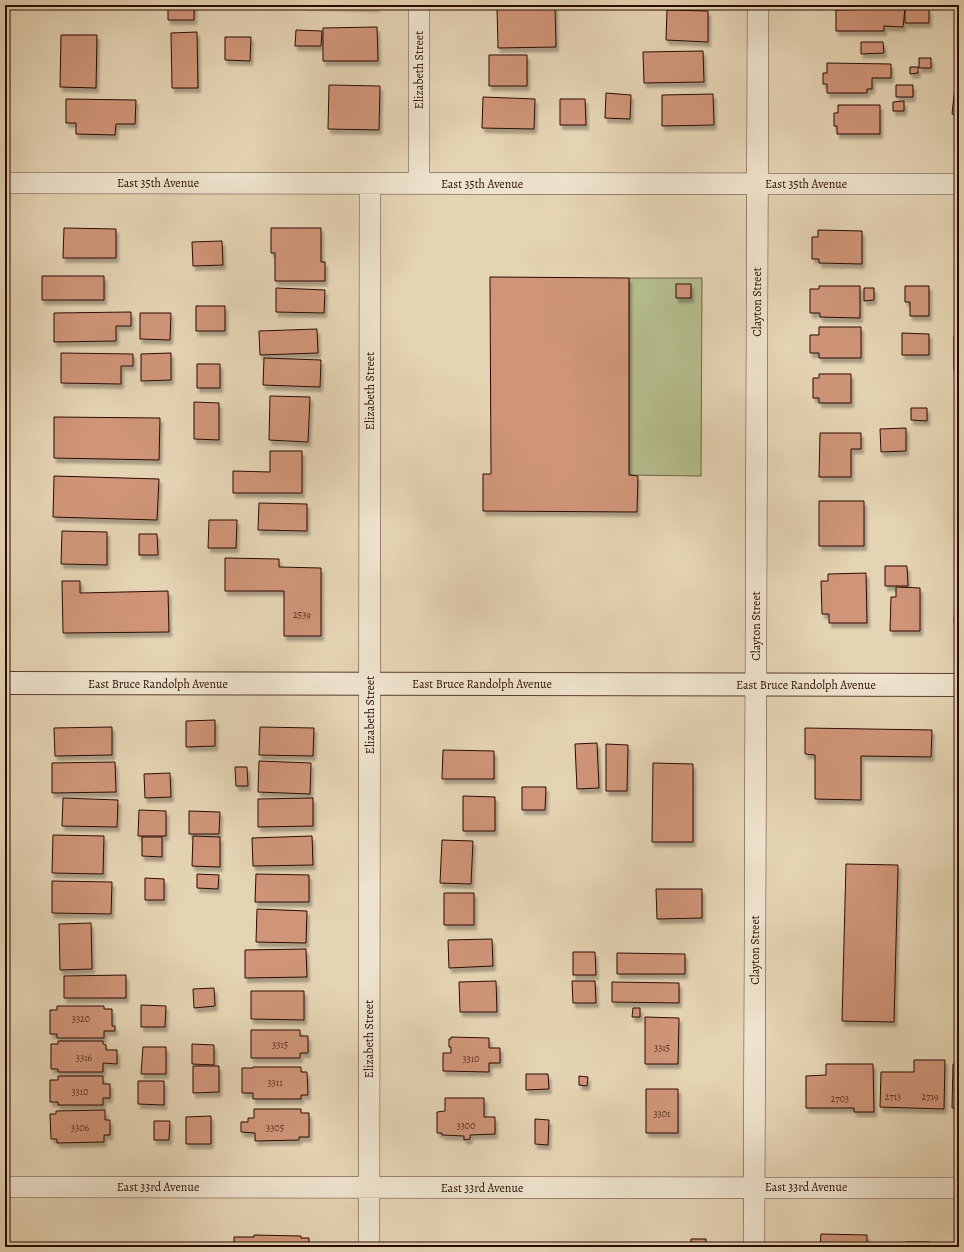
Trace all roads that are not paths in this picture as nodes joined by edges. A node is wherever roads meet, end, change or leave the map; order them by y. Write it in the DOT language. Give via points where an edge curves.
graph roads {
  1 [pos="419,5"];
  2 [pos="758,5"];
  3 [pos="5,183"];
  4 [pos="370,183"];
  5 [pos="419,184"];
  6 [pos="757,184"];
  7 [pos="959,184"];
  8 [pos="5,683"];
  9 [pos="370,684"];
  10 [pos="756,685"];
  11 [pos="959,685"];
  12 [pos="5,1187"];
  13 [pos="754,1187"];
  14 [pos="369,1188"];
  15 [pos="959,1188"];
  16 [pos="369,1247"];
  17 [pos="754,1247"];
  1 -- 5 [label="street, Elizabeth Street"];
  2 -- 6 [label="street, Clayton Street"];
  3 -- 4 [label="street, East 35th Avenue"];
  4 -- 5 [label="street, East 35th Avenue"];
  4 -- 9 [label="street, Elizabeth Street"];
  5 -- 6 [label="street, East 35th Avenue"];
  6 -- 7 [label="street, East 35th Avenue"];
  6 -- 10 [label="street, Clayton Street"];
  8 -- 9 [label="street, East Bruce Randolph Avenue"];
  9 -- 10 [label="street, East Bruce Randolph Avenue"];
  9 -- 14 [label="street, Elizabeth Street"];
  10 -- 11 [label="street, East Bruce Randolph Avenue"];
  10 -- 13 [label="street, Clayton Street"];
  12 -- 14 [label="street, East 33rd Avenue"];
  13 -- 14 [label="street, East 33rd Avenue"];
  13 -- 15 [label="street, East 33rd Avenue"];
  13 -- 17 [label="street, Clayton Street"];
  14 -- 16 [label="street, Elizabeth Street"];
}
